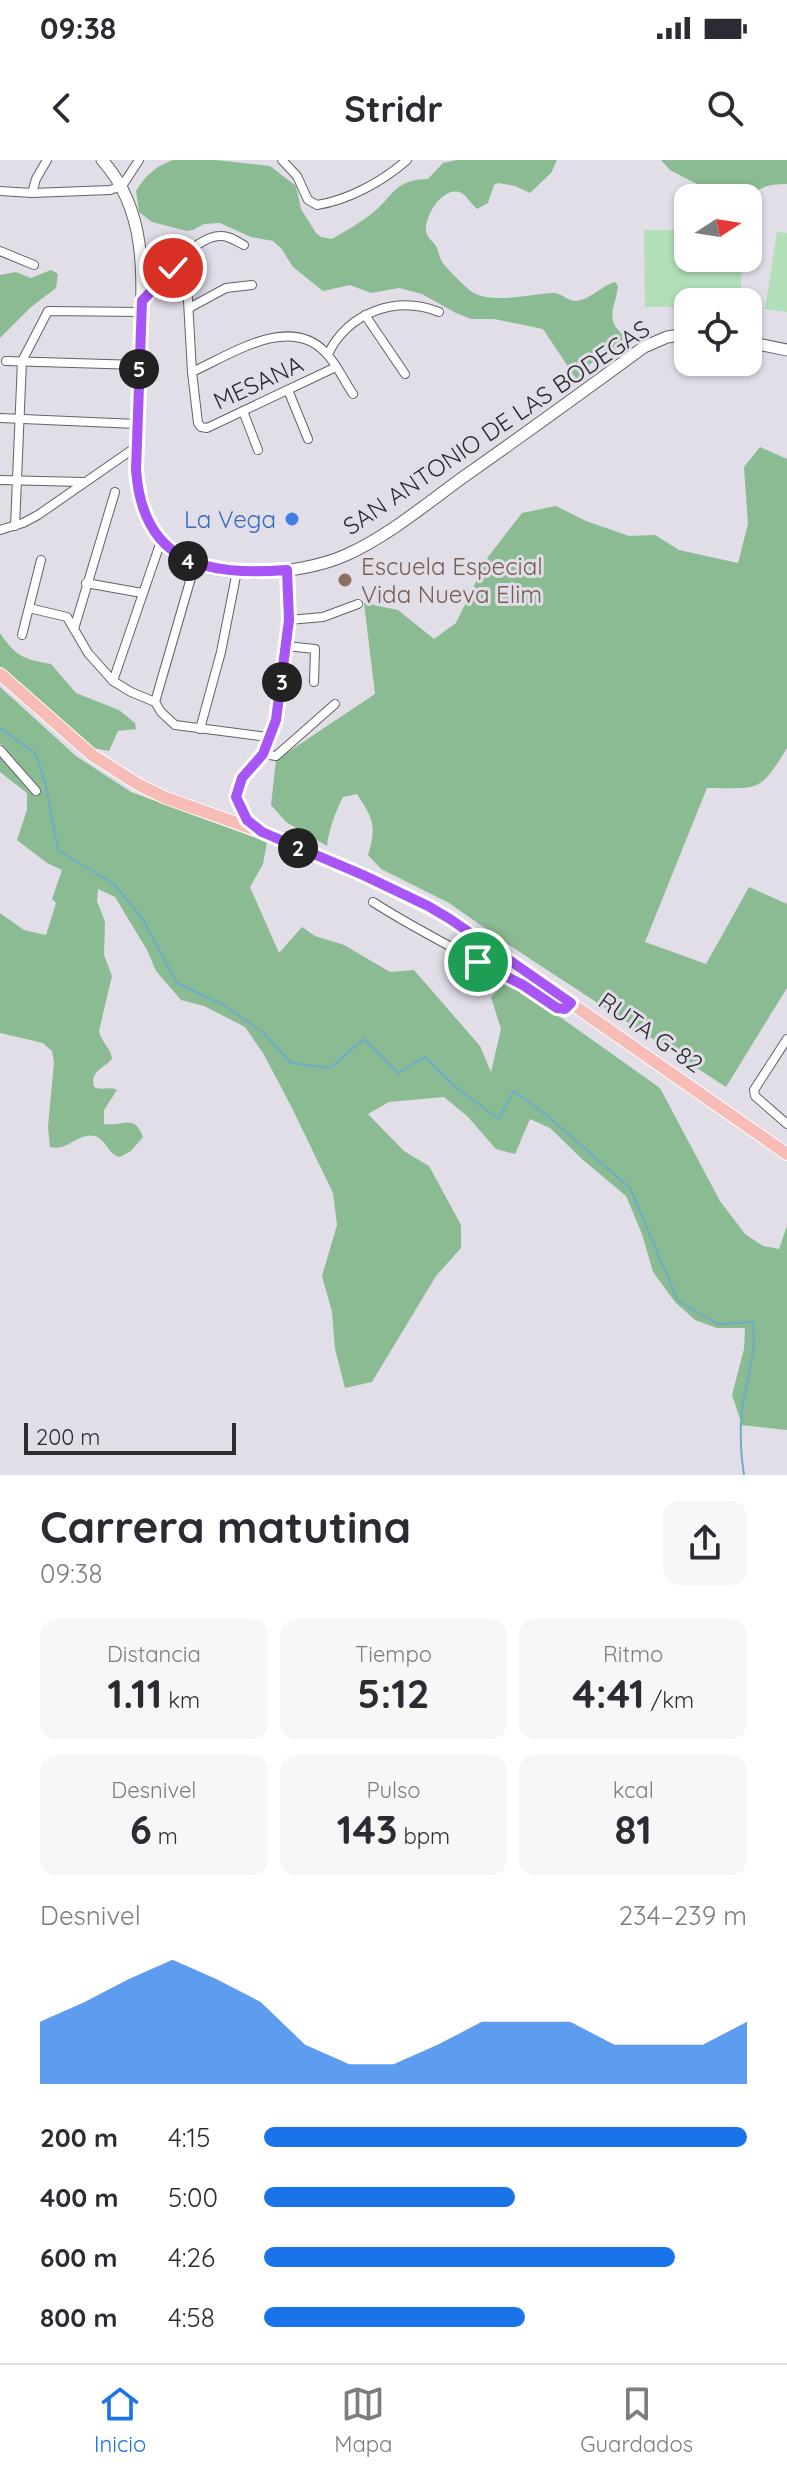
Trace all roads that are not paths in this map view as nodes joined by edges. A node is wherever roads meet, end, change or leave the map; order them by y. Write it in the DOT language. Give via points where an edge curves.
graph roads {
  1 [pos="47,160"];
  2 [pos="102,160"];
  3 [pos="139,160"];
  4 [pos="282,160"];
  5 [pos="407,160"];
  6 [pos="122,186"];
  7 [pos="0,191"];
  8 [pos="32,193"];
  9 [pos="244,245"];
  10 [pos="0,251"];
  11 [pos="34,265"];
  12 [pos="173,268"];
  13 [pos="252,285"];
  14 [pos="142,307"];
  15 [pos="189,308"];
  16 [pos="439,312"];
  17 [pos="365,315"];
  18 [pos="674,336"];
  19 [pos="762,345"];
  20 [pos="787,350"];
  21 [pos="328,354"];
  22 [pos="6,361"];
  23 [pos="22,361"];
  24 [pos="139,365"];
  25 [pos="336,367"];
  26 [pos="192,372"];
  27 [pos="405,374"];
  28 [pos="288,390"];
  29 [pos="353,394"];
  30 [pos="243,411"];
  31 [pos="0,418"];
  32 [pos="20,420"];
  33 [pos="137,424"];
  34 [pos="308,439"];
  35 [pos="136,447"];
  36 [pos="258,450"];
  37 [pos="0,480"];
  38 [pos="17,481"];
  39 [pos="84,482"];
  40 [pos="115,492"];
  41 [pos="15,526"];
  42 [pos="0,530"];
  43 [pos="161,541"];
  44 [pos="41,560"];
  45 [pos="195,564"];
  46 [pos="287,570"];
  47 [pos="237,571"];
  48 [pos="86,583"];
  49 [pos="142,593"];
  50 [pos="358,604"];
  51 [pos="29,608"];
  52 [pos="289,620"];
  53 [pos="74,629"];
  54 [pos="22,635"];
  55 [pos="286,646"];
  56 [pos="0,674"];
  57 [pos="113,681"];
  58 [pos="314,682"];
  59 [pos="155,702"];
  60 [pos="335,704"];
  61 [pos="200,729"];
  62 [pos="268,737"];
  63 [pos="0,750"];
  64 [pos="263,754"];
  65 [pos="36,791"];
  66 [pos="262,832"];
  67 [pos="373,902"];
  68 [pos="571,1003"];
  69 [pos="787,1039"];
  70 [pos="787,1124"];
  71 [pos="787,1154"];
  1 -- 8 [label="street"];
  2 -- 6 [label="street, SAN ANTONIO DE LAS BODEGAS"];
  3 -- 6 [label="street"];
  4 -- 5 [label="street" via="308,200 321,205 360,190"];
  6 -- 8 [label="street"];
  6 -- 14 [label="street, SAN ANTONIO DE LAS BODEGAS" via="137,224"];
  7 -- 8 [label="street"];
  9 -- 12 [label="street" via="215,236 177,259"];
  10 -- 11 [label="street"];
  12 -- 14 [label="street"];
  12 -- 15 [label="street" via="186,279"];
  13 -- 15 [label="street" via="226,288"];
  14 -- 23 [label="street" via="48,311"];
  14 -- 24 [label="street, SAN ANTONIO DE LAS BODEGAS"];
  15 -- 26 [label="street"];
  16 -- 17 [label="street" via="399,305"];
  17 -- 21 [label="street" via="345,330"];
  17 -- 27 [label="street"];
  18 -- 46 [label="street, SAN ANTONIO DE LAS BODEGAS" via="644,347 369,543 331,561"];
  19 -- 20 [label="street"];
  21 -- 25 [label="street"];
  21 -- 26 [label="street" via="309,340 277,336"];
  22 -- 23 [label="street"];
  23 -- 24 [label="street"];
  23 -- 32 [label="street"];
  24 -- 33 [label="street, SAN ANTONIO DE LAS BODEGAS"];
  25 -- 28 [label="street, MESANA"];
  25 -- 29 [label="street"];
  26 -- 30 [label="street, MESANA" via="201,427"];
  28 -- 30 [label="street, MESANA"];
  28 -- 34 [label="street"];
  30 -- 36 [label="street"];
  31 -- 32 [label="street"];
  32 -- 33 [label="street"];
  32 -- 38 [label="street"];
  33 -- 35 [label="street, SAN ANTONIO DE LAS BODEGAS"];
  35 -- 39 [label="street"];
  35 -- 43 [label="street, SAN ANTONIO DE LAS BODEGAS" via="139,494"];
  37 -- 38 [label="street"];
  38 -- 39 [label="street"];
  38 -- 41 [label="street"];
  39 -- 41 [label="street"];
  40 -- 48 [label="street"];
  41 -- 42 [label="street"];
  43 -- 45 [label="street, SAN ANTONIO DE LAS BODEGAS"];
  43 -- 49 [label="street"];
  44 -- 51 [label="street"];
  45 -- 47 [label="street, SAN ANTONIO DE LAS BODEGAS"];
  45 -- 59 [label="street"];
  46 -- 47 [label="street, SAN ANTONIO DE LAS BODEGAS"];
  46 -- 52 [label="street"];
  47 -- 61 [label="street"];
  48 -- 49 [label="street"];
  48 -- 53 [label="street"];
  49 -- 57 [label="street"];
  50 -- 52 [label="street" via="323,617"];
  51 -- 53 [label="street" via="67,617"];
  51 -- 54 [label="street"];
  52 -- 55 [label="street"];
  53 -- 57 [label="street"];
  55 -- 58 [label="street" via="315,649"];
  55 -- 62 [label="street" via="276,720"];
  56 -- 66 [label="main road, RUTA G-82" via="123,776 166,798"];
  57 -- 59 [label="street"];
  59 -- 61 [label="street" via="175,725"];
  60 -- 64 [label="street" via="276,756"];
  61 -- 62 [label="street"];
  62 -- 64 [label="street"];
  63 -- 65 [label="street"];
  64 -- 66 [label="street" via="242,778 236,797 247,820"];
  66 -- 68 [label="main road, RUTA G-82" via="374,879 450,919"];
  67 -- 68 [label="street" via="557,1008"];
  68 -- 71 [label="main road, RUTA G-82"];
  69 -- 70 [label="street" via="754,1090"];
}
